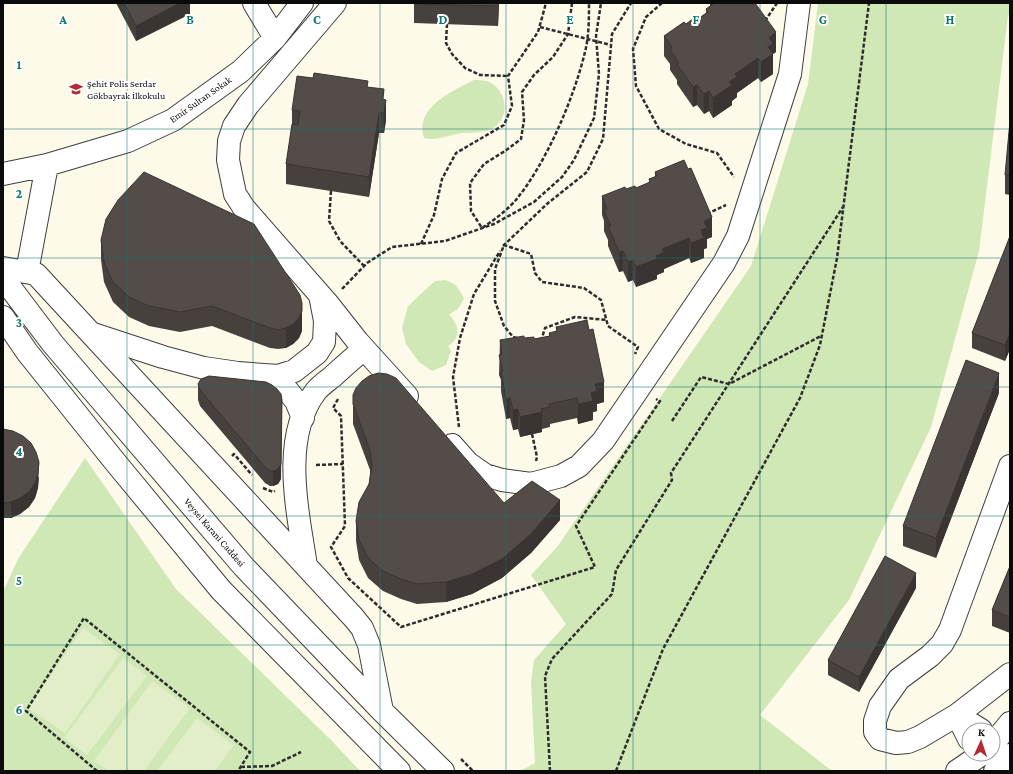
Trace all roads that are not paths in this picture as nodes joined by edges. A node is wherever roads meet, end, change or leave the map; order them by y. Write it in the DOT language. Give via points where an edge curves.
graph roads {
  1 [pos="254,3"];
  2 [pos="302,3"];
  3 [pos="335,3"];
  4 [pos="799,3"];
  5 [pos="275,38"];
  6 [pos="47,165"];
  7 [pos="3,174"];
  8 [pos="3,268"];
  9 [pos="27,272"];
  10 [pos="3,278"];
  11 [pos="324,299"];
  12 [pos="3,317"];
  13 [pos="91,333"];
  14 [pos="364,349"];
  15 [pos="260,375"];
  16 [pos="420,411"];
  17 [pos="302,418"];
  18 [pos="436,428"];
  19 [pos="1010,466"];
  20 [pos="306,566"];
  21 [pos="1010,674"];
  22 [pos="382,711"];
  23 [pos="957,715"];
  24 [pos="965,722"];
  25 [pos="967,762"];
  26 [pos="399,771"];
  27 [pos="444,771"];
  28 [pos="957,771"];
  1 -- 5 [label="street"];
  2 -- 5 [label="street, Emir Sultan Sokak"];
  3 -- 11 [label="street" via="248,105 234,126 228,153 235,194 244,208"];
  4 -- 18 [label="street" via="790,74 738,236 724,263 603,441 579,466 561,476 531,484 485,476 468,463"];
  5 -- 6 [label="street, Emir Sultan Sokak" via="241,71 173,120 128,141"];
  6 -- 7 [label="street, Emir Sultan Sokak"];
  6 -- 9 [label="street"];
  8 -- 9 [label="street"];
  9 -- 13 [label="street" via="36,274"];
  10 -- 22 [label="street, Veysel Karani Caddesi" via="53,344 244,567"];
  11 -- 14 [label="street"];
  11 -- 15 [label="street" via="324,342 317,353 294,371 278,376"];
  12 -- 26 [label="street" via="27,352 221,590"];
  13 -- 15 [label="street" via="204,368"];
  13 -- 20 [label="street"];
  14 -- 16 [label="street"];
  14 -- 17 [label="street" via="316,391"];
  15 -- 17 [label="street" via="283,385 296,401"];
  17 -- 20 [label="street" via="298,428 294,466"];
  19 -- 23 [label="street" via="950,630 942,644 930,656 899,679 880,706 875,721 875,732 880,739 896,743 908,742"];
  20 -- 22 [label="street" via="362,628 369,645"];
  21 -- 23 [label="street"];
  22 -- 27 [label="street, Veysel Karani Caddesi"];
  23 -- 24 [label="street"];
  25 -- 28 [label="street"];
}
